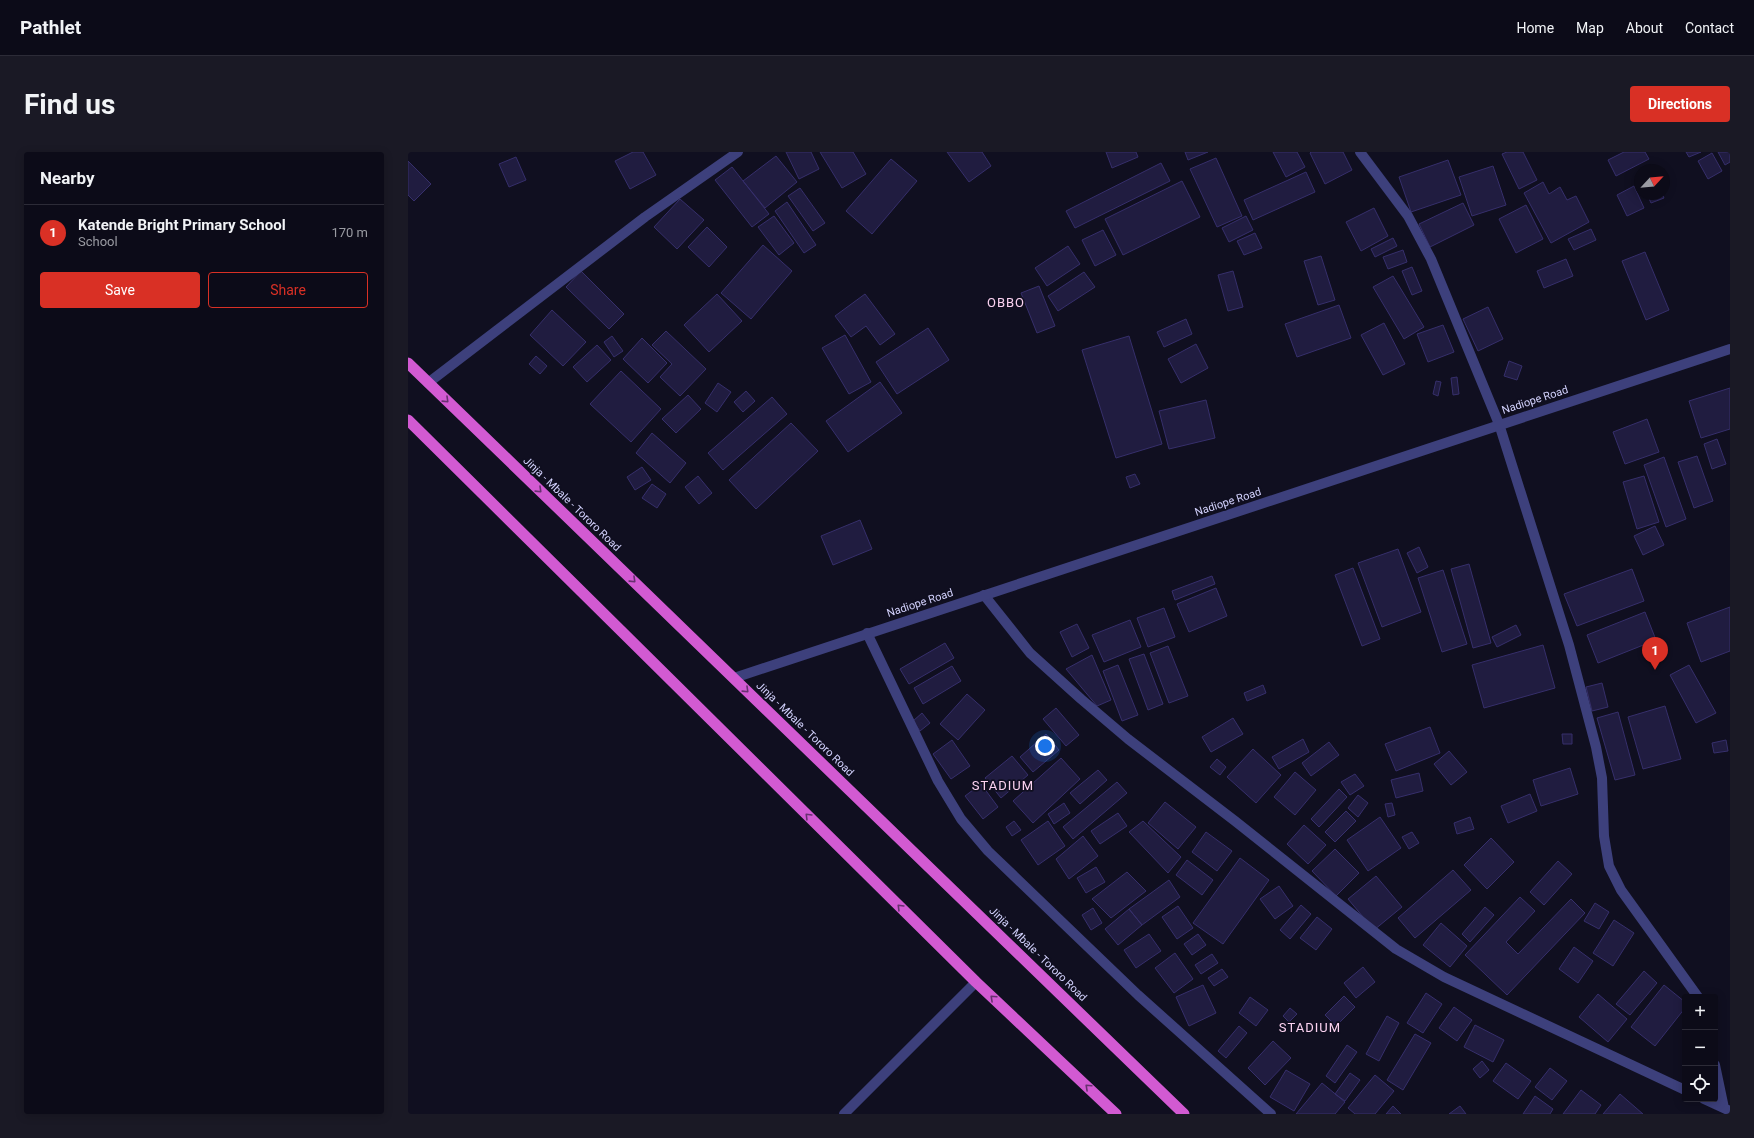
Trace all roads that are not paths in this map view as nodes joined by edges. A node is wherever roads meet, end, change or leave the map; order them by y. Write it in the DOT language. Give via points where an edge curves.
graph roads {
  1 [pos="738,152"];
  2 [pos="1360,152"];
  3 [pos="1730,349"];
  4 [pos="408,362"];
  5 [pos="428,382"];
  6 [pos="408,420"];
  7 [pos="1499,424"];
  8 [pos="984,595"];
  9 [pos="867,634"];
  10 [pos="734,678"];
  11 [pos="976,982"];
  12 [pos="1696,994"];
  13 [pos="1715,1066"];
  14 [pos="1682,1089"];
  15 [pos="1710,1102"];
  16 [pos="1727,1110"];
  17 [pos="844,1114"];
  18 [pos="1116,1114"];
  19 [pos="1184,1114"];
  20 [pos="1271,1114"];
  1 -- 5 [label="street" via="645,217"];
  2 -- 7 [label="street" via="1408,216 1431,259"];
  3 -- 7 [label="street, Nadiope Road"];
  4 -- 5 [label="highway, Jinja - Mbale - Tororo Road"];
  5 -- 10 [label="highway, Jinja - Mbale - Tororo Road, one-way"];
  11 -- 6 [label="highway, one-way"];
  7 -- 8 [label="street, Nadiope Road"];
  7 -- 12 [label="street" via="1569,645 1596,746 1602,778 1604,836 1609,866 1621,890"];
  8 -- 9 [label="street, Nadiope Road"];
  8 -- 14 [label="street" via="1030,653 1081,699 1128,739 1396,949 1444,977"];
  9 -- 10 [label="street, Nadiope Road"];
  9 -- 20 [label="street" via="938,781 961,818 988,851 1138,995"];
  10 -- 19 [label="highway, Jinja - Mbale - Tororo Road, one-way"];
  11 -- 17 [label="street"];
  18 -- 11 [label="highway, one-way"];
  13 -- 16 [label="street"];
  15 -- 16 [label="street"];
}
